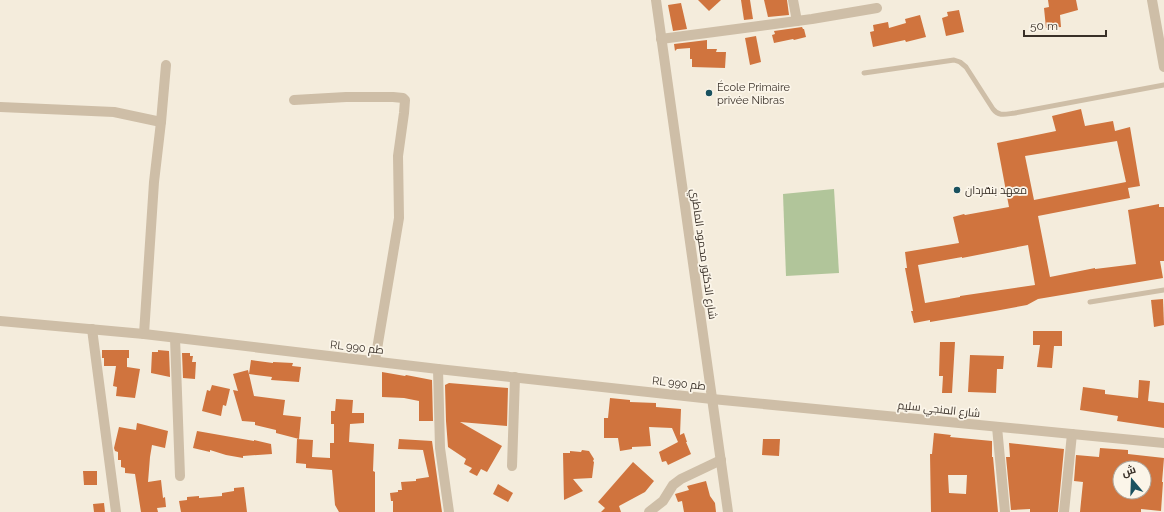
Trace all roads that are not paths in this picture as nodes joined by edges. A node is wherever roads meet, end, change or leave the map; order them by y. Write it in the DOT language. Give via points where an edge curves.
graph roads {
  1 [pos="656,0"];
  2 [pos="793,0"];
  3 [pos="1152,0"];
  4 [pos="878,8"];
  5 [pos="797,21"];
  6 [pos="1160,21"];
  7 [pos="661,39"];
  8 [pos="166,65"];
  9 [pos="1164,67"];
  10 [pos="864,73"];
  11 [pos="1164,86"];
  12 [pos="294,100"];
  13 [pos="0,107"];
  14 [pos="162,122"];
  15 [pos="1164,290"];
  16 [pos="1090,302"];
  17 [pos="0,321"];
  18 [pos="92,329"];
  19 [pos="144,334"];
  20 [pos="175,338"];
  21 [pos="375,361"];
  22 [pos="438,369"];
  23 [pos="515,377"];
  24 [pos="712,399"];
  25 [pos="997,427"];
  26 [pos="1072,434"];
  27 [pos="1164,443"];
  28 [pos="721,460"];
  29 [pos="512,466"];
  30 [pos="180,476"];
  31 [pos="116,512"];
  32 [pos="450,512"];
  33 [pos="649,512"];
  34 [pos="728,512"];
  35 [pos="1004,512"];
  36 [pos="1064,512"];
  1 -- 7 [label="street, شارع الدكتور محمود الماطري"];
  2 -- 5 [label="street"];
  3 -- 6 [label="street"];
  4 -- 5 [label="street"];
  5 -- 7 [label="street"];
  6 -- 9 [label="street"];
  7 -- 24 [label="street, شارع الدكتور محمود الماطري"];
  8 -- 14 [label="street"];
  10 -- 11 [label="lane" via="954,60 966,67 993,109 1000,115"];
  12 -- 21 [label="street" via="400,97 405,100 398,156 399,218"];
  13 -- 14 [label="street" via="114,112"];
  14 -- 19 [label="street" via="154,182"];
  15 -- 16 [label="lane"];
  17 -- 18 [label="street, RL طم 990"];
  18 -- 19 [label="street, RL طم 990"];
  18 -- 31 [label="street"];
  19 -- 20 [label="street, RL طم 990"];
  20 -- 21 [label="street, RL طم 990"];
  20 -- 30 [label="street"];
  21 -- 22 [label="street, RL طم 990"];
  22 -- 23 [label="street, RL طم 990"];
  22 -- 32 [label="street" via="440,448"];
  23 -- 24 [label="street, RL طم 990"];
  23 -- 29 [label="street"];
  24 -- 25 [label="street, شارع المنجي سليم"];
  24 -- 28 [label="street, شارع الدكتور محمود الماطري"];
  25 -- 26 [label="street, شارع المنجي سليم"];
  25 -- 35 [label="street"];
  26 -- 27 [label="street, شارع المنجي سليم"];
  26 -- 36 [label="street"];
  28 -- 33 [label="street" via="681,479 663,501"];
  28 -- 34 [label="street, شارع الدكتور محمود الماطري"];
}
